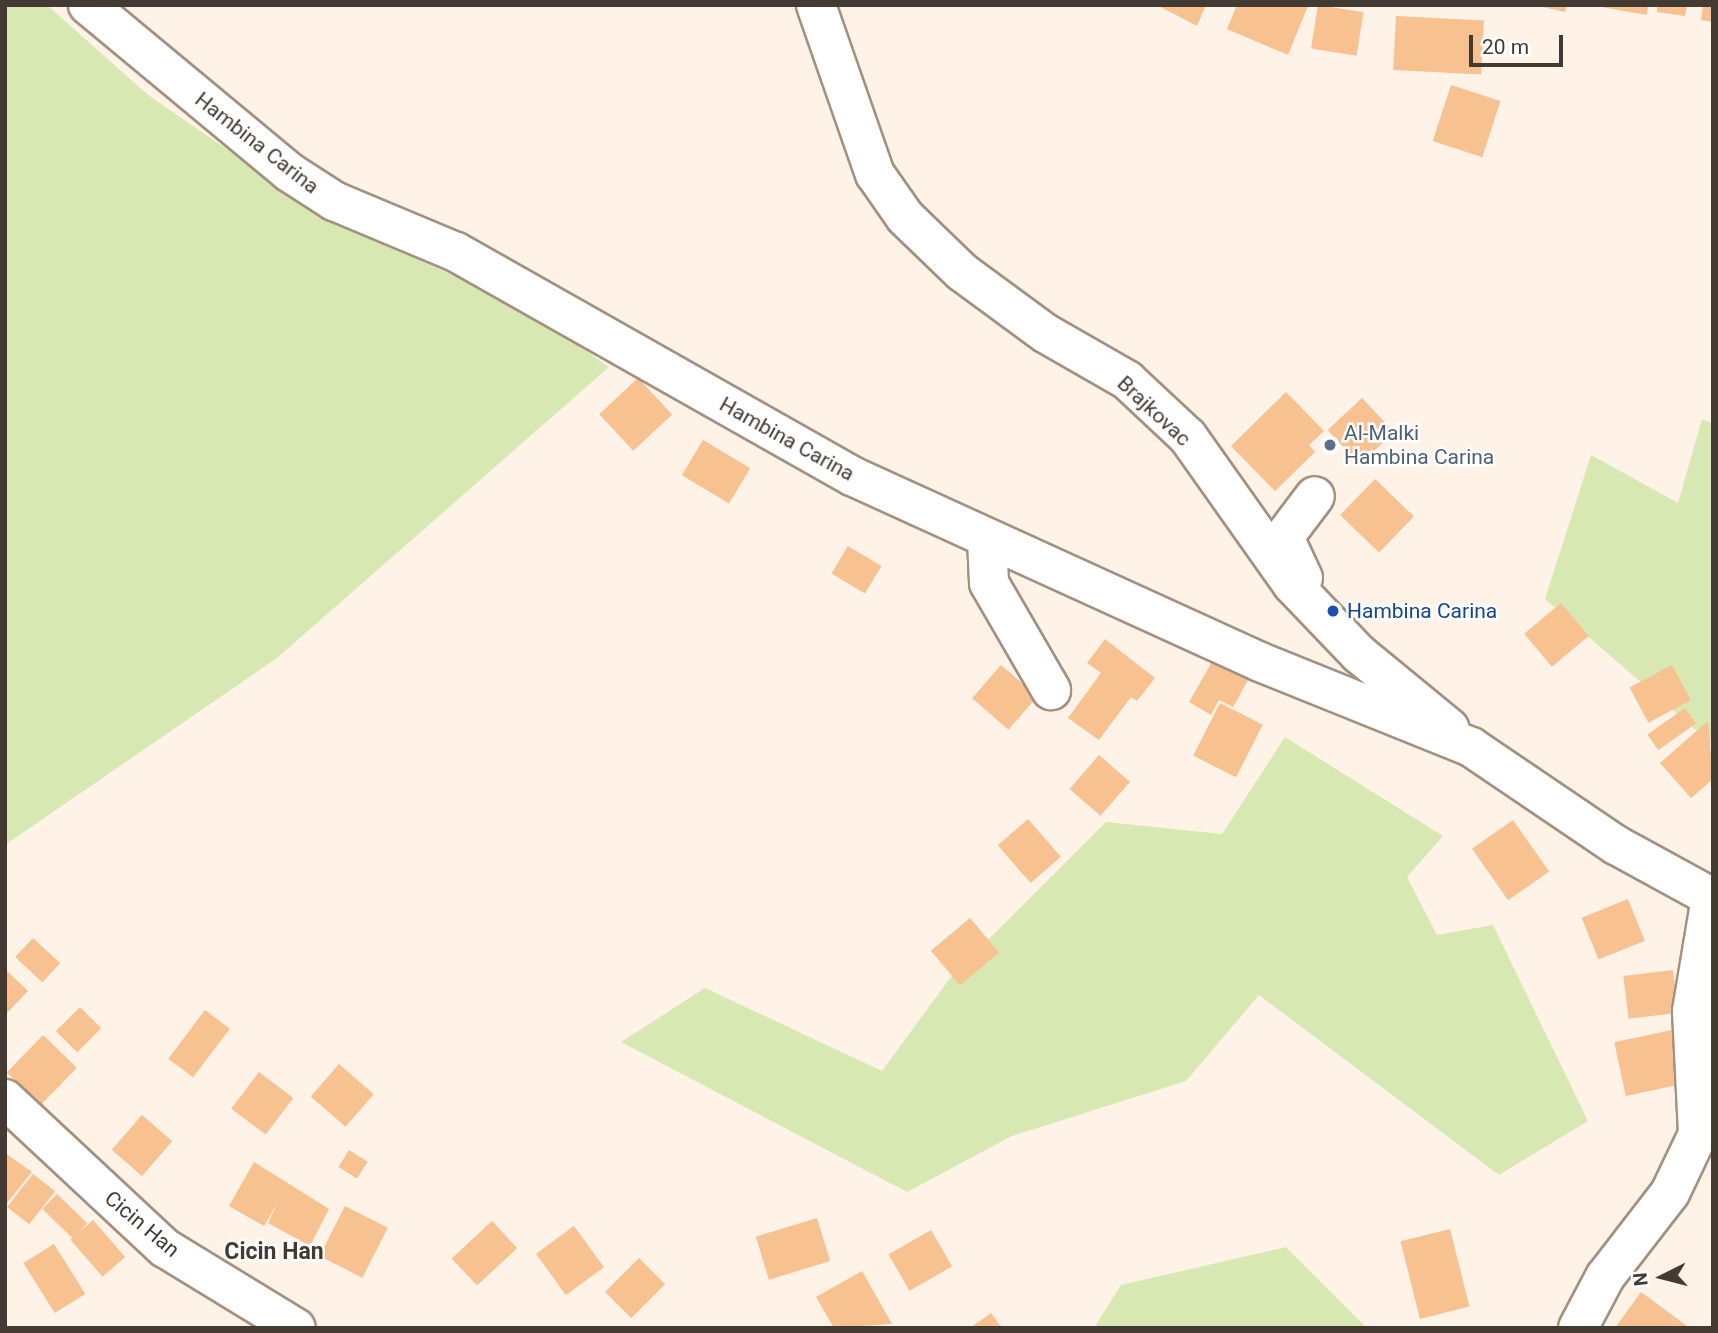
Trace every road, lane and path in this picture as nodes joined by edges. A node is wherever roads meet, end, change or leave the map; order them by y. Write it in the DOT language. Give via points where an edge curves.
graph roads {
  1 [pos="88,5"];
  2 [pos="816,5"];
  3 [pos="1315,496"];
  4 [pos="987,540"];
  5 [pos="1326,619"];
  6 [pos="1051,690"];
  7 [pos="1471,747"];
  8 [pos="1712,898"];
  9 [pos="5,1099"];
  10 [pos="1605,1278"];
  11 [pos="296,1328"];
  12 [pos="1547,1328"];
  13 [pos="1578,1328"];
  1 -- 4 [label="street, Hambina Carina" via="289,172 334,201 456,252 649,366"];
  2 -- 5 [label="street, Brajkovac" via="875,174 905,217 962,272 1045,333 1127,380 1188,437 1235,511"];
  3 -- 5 [label="street" via="1284,537"];
  4 -- 6 [label="street" via="989,583"];
  4 -- 7 [label="street, Hambina Carina" via="1372,710"];
  5 -- 7 [label="street, Brajkovac"];
  7 -- 8 [label="street, Hambina Carina" via="1616,845"];
  8 -- 10 [label="street" via="1692,1011 1698,1134 1670,1193"];
  9 -- 11 [label="street, Cicin Han" via="165,1248"];
  10 -- 12 [label="street"];
  10 -- 13 [label="street"];
}
